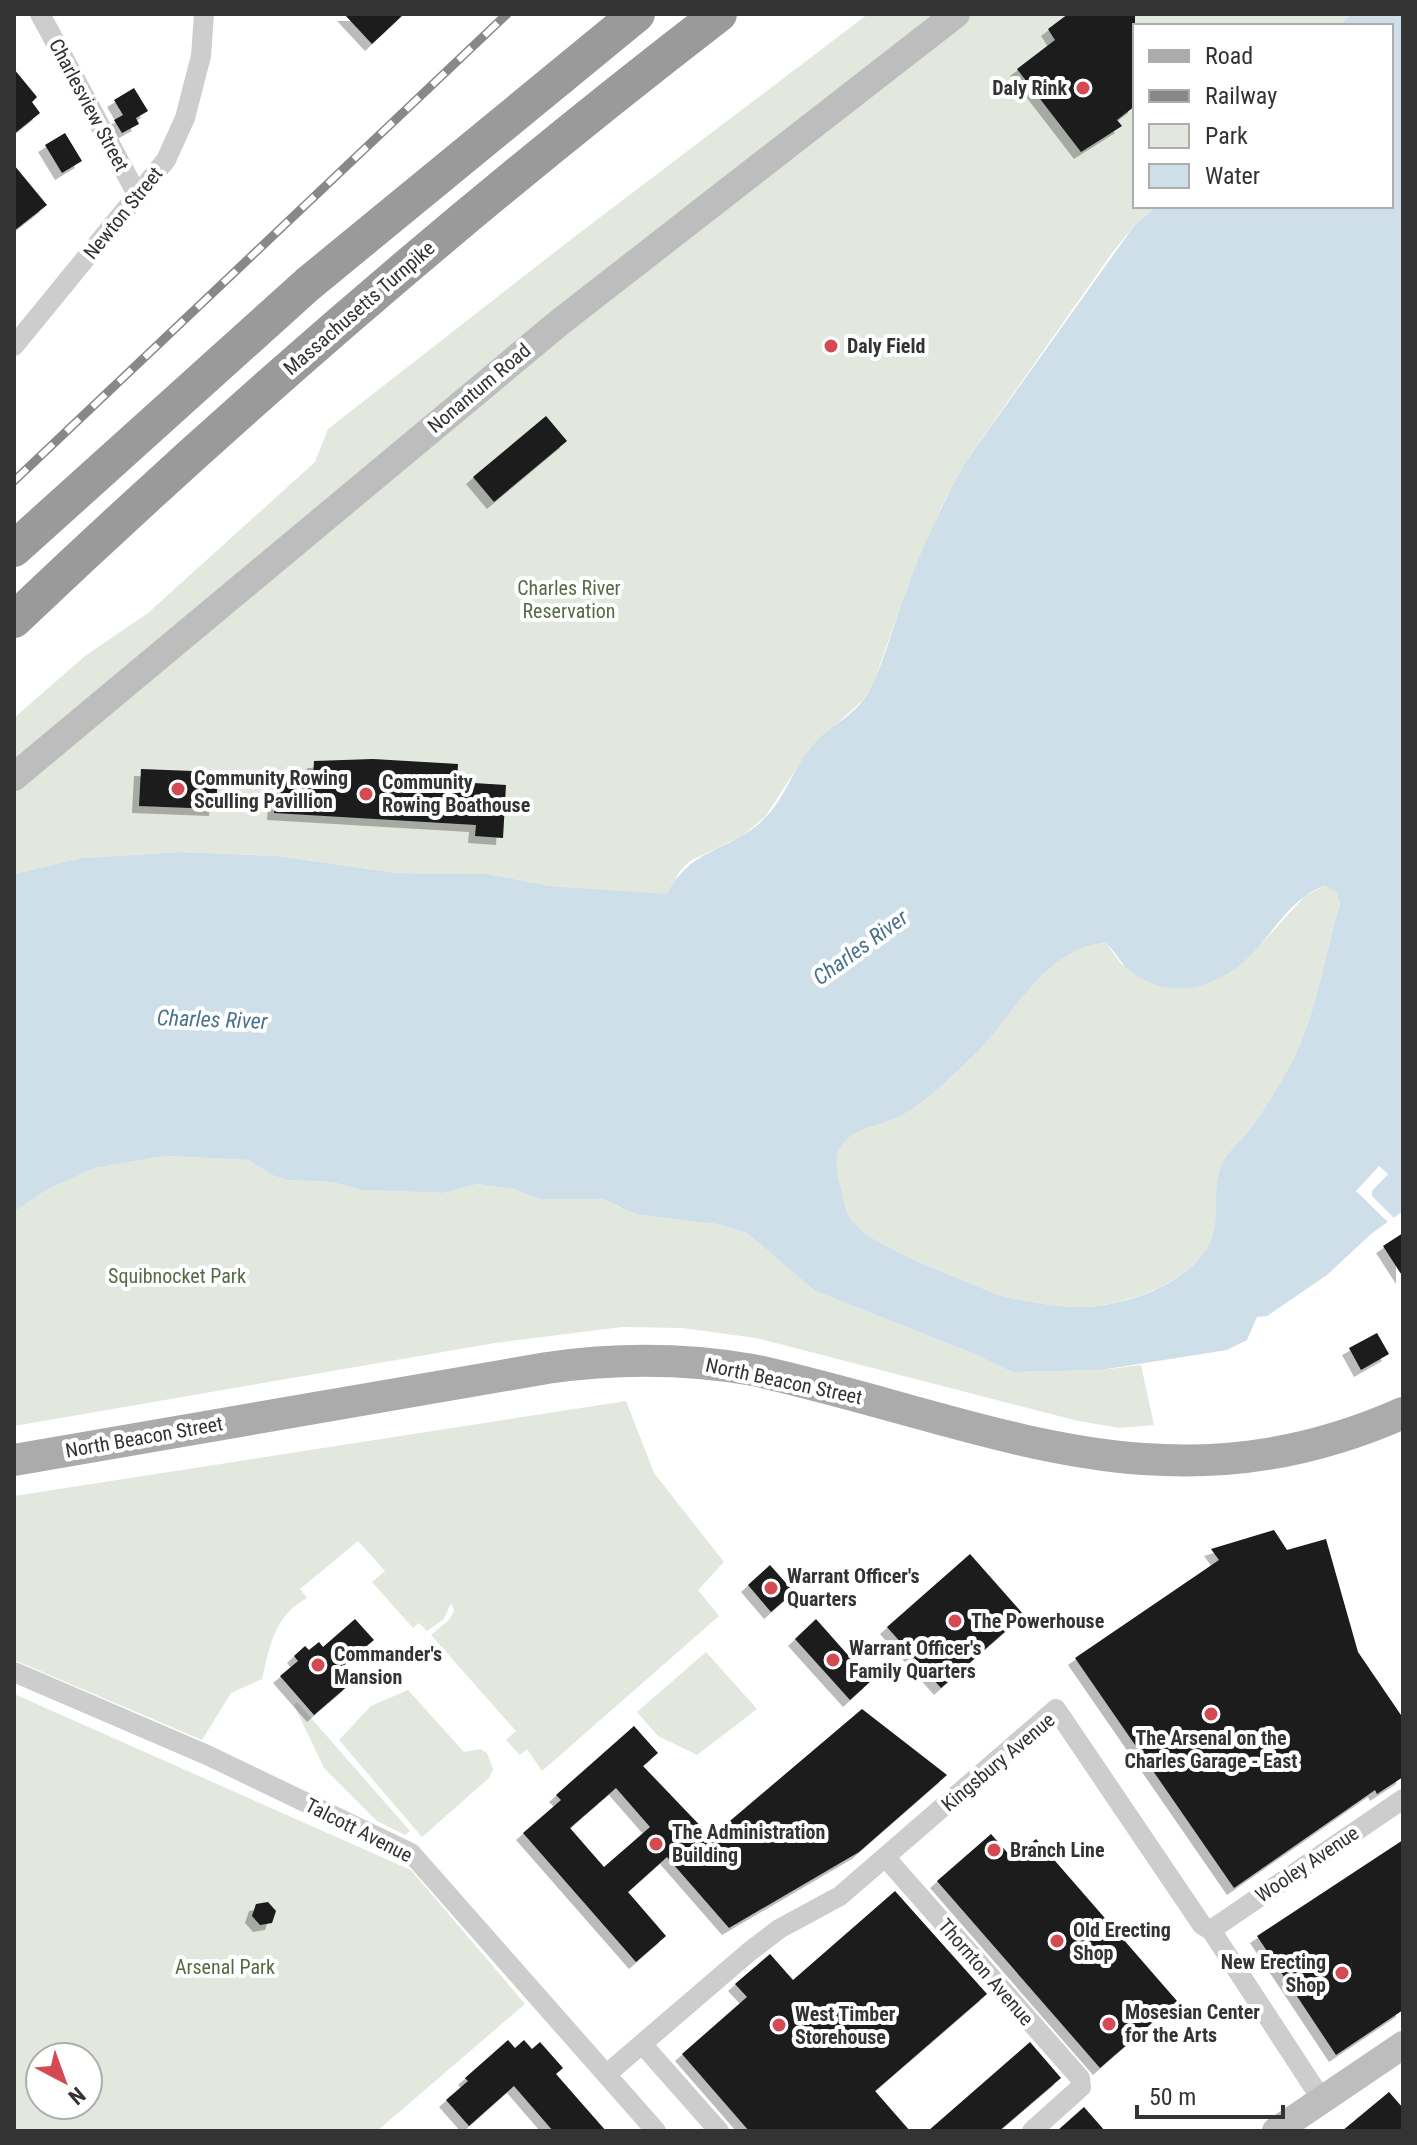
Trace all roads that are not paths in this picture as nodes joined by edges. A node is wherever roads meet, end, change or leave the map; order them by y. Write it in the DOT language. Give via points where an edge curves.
graph roads {
  1 [pos="40,14"];
  2 [pos="204,14"];
  3 [pos="637,14"];
  4 [pos="719,14"];
  5 [pos="956,14"];
  6 [pos="138,196"];
  7 [pos="14,346"];
  8 [pos="14,549"];
  9 [pos="14,620"];
  10 [pos="14,777"];
  11 [pos="1403,1413"];
  12 [pos="14,1460"];
  13 [pos="14,1672"];
  14 [pos="1403,1799"];
  15 [pos="886,1858"];
  16 [pos="1211,1930"];
  17 [pos="643,2045"];
  18 [pos="1403,2045"];
  19 [pos="608,2073"];
  20 [pos="1322,2100"];
  21 [pos="656,2131"];
  22 [pos="719,2131"];
  23 [pos="1032,2131"];
  24 [pos="1276,2131"];
  1 -- 6 [label="street, Charlesview Street"];
  2 -- 6 [label="street, Newton Street" via="201,56 185,118 166,160"];
  3 -- 8 [label="highway" via="308,284"];
  4 -- 9 [label="highway, Massachusetts Turnpike" via="352,314 189,456"];
  5 -- 10 [label="main road, Nonantum Road" via="571,313"];
  6 -- 7 [label="street, Newton Street"];
  11 -- 12 [label="main road, North Beacon Street" via="1337,1438 1269,1455 1143,1461 1041,1445 753,1370 627,1360 547,1368"];
  13 -- 19 [label="street, Talcott Avenue" via="207,1755 411,1853"];
  14 -- 16 [label="street, Wooley Avenue"];
  15 -- 16 [label="street, Kingsbury Avenue" via="1056,1709 1202,1925"];
  15 -- 17 [label="street, Kingsbury Avenue" via="840,1896 749,1952"];
  15 -- 23 [label="street, Thornton Avenue" via="1073,2067 1081,2087"];
  16 -- 20 [label="street, Kingsbury Avenue"];
  17 -- 19 [label="street, Kingsbury Avenue"];
  17 -- 22 [label="street"];
  18 -- 20 [label="main road"];
  19 -- 21 [label="street, Talcott Avenue"];
  20 -- 24 [label="main road"];
}
